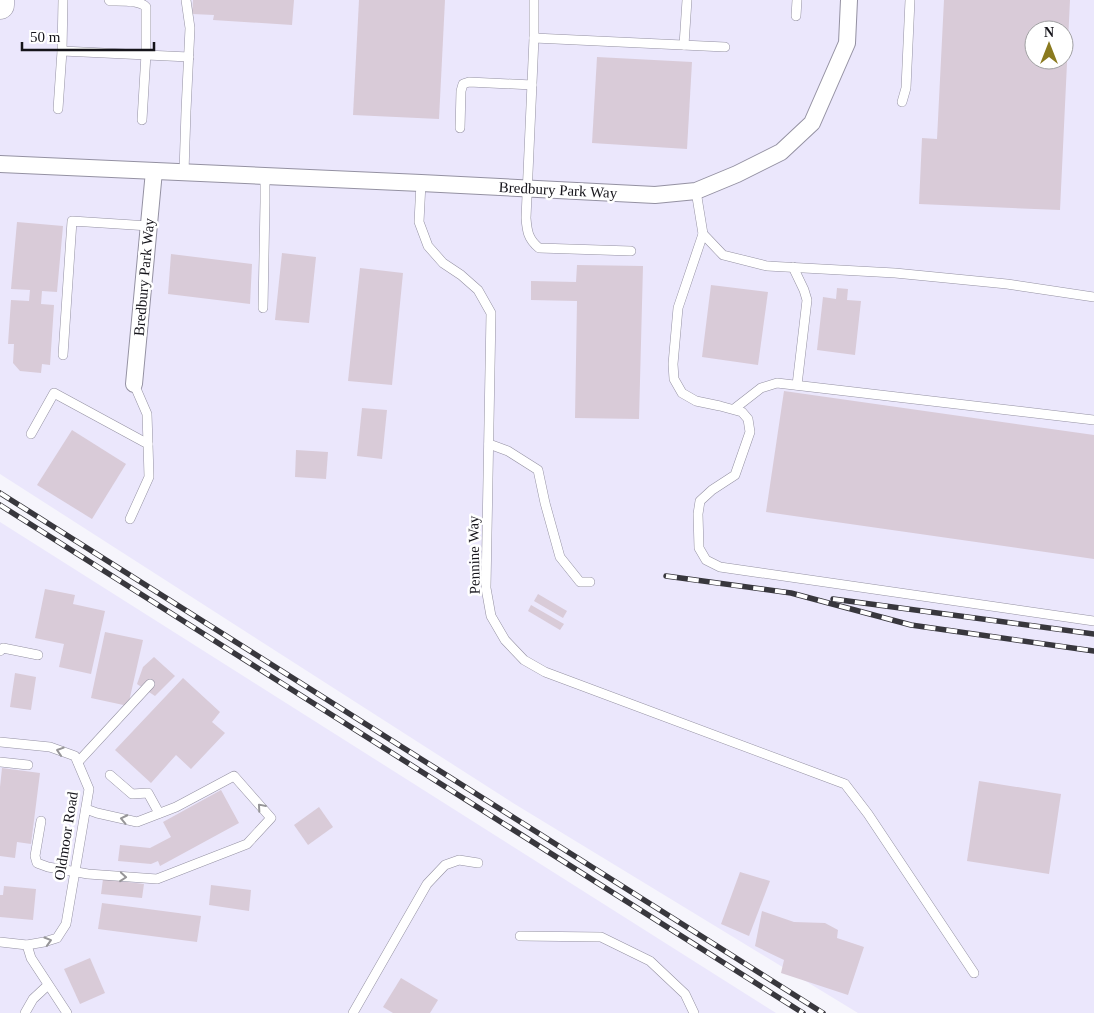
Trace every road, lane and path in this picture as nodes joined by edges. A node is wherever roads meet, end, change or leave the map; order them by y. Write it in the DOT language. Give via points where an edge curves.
graph roads {
  1 [pos="0,0"];
  2 [pos="63,0"];
  3 [pos="109,0"];
  4 [pos="186,0"];
  5 [pos="534,0"];
  6 [pos="687,0"];
  7 [pos="797,0"];
  8 [pos="849,0"];
  9 [pos="910,0"];
  10 [pos="0,5"];
  11 [pos="796,16"];
  12 [pos="534,38"];
  13 [pos="684,45"];
  14 [pos="725,47"];
  15 [pos="62,51"];
  16 [pos="146,54"];
  17 [pos="189,56"];
  18 [pos="532,84"];
  19 [pos="902,102"];
  20 [pos="58,109"];
  21 [pos="142,120"];
  22 [pos="460,128"];
  23 [pos="0,164"];
  24 [pos="154,171"];
  25 [pos="184,172"];
  26 [pos="264,176"];
  27 [pos="421,183"];
  28 [pos="526,188"];
  29 [pos="696,191"];
  30 [pos="149,226"];
  31 [pos="703,234"];
  32 [pos="631,251"];
  33 [pos="793,267"];
  34 [pos="1094,297"];
  35 [pos="263,308"];
  36 [pos="63,355"];
  37 [pos="134,384"];
  38 [pos="796,385"];
  39 [pos="734,409"];
  40 [pos="1094,420"];
  41 [pos="31,434"];
  42 [pos="148,444"];
  43 [pos="489,444"];
  44 [pos="130,519"];
  45 [pos="590,582"];
  46 [pos="1094,620"];
  47 [pos="0,651"];
  48 [pos="38,654"];
  49 [pos="150,684"];
  50 [pos="0,742"];
  51 [pos="0,748"];
  52 [pos="0,762"];
  53 [pos="78,762"];
  54 [pos="28,765"];
  55 [pos="110,775"];
  56 [pos="86,808"];
  57 [pos="159,813"];
  58 [pos="41,821"];
  59 [pos="478,863"];
  60 [pos="75,872"];
  61 [pos="520,936"];
  62 [pos="0,942"];
  63 [pos="27,945"];
  64 [pos="974,973"];
  65 [pos="48,985"];
  66 [pos="25,1013"];
  67 [pos="67,1013"];
  68 [pos="353,1013"];
  69 [pos="694,1013"];
  1 -- 10 [label="highway"];
  2 -- 15 [label="lane"];
  3 -- 16 [label="lane" via="143,2 146,7"];
  4 -- 17 [label="lane"];
  5 -- 12 [label="lane"];
  6 -- 13 [label="lane"];
  7 -- 11 [label="lane"];
  8 -- 29 [label="street, Bredbury Park Way" via="847,43 812,123 781,152"];
  9 -- 19 [label="lane" via="906,88"];
  12 -- 13 [label="lane"];
  12 -- 18 [label="lane"];
  13 -- 14 [label="lane"];
  15 -- 16 [label="lane"];
  15 -- 20 [label="lane"];
  16 -- 17 [label="lane"];
  16 -- 21 [label="lane"];
  17 -- 25 [label="lane"];
  18 -- 22 [label="lane" via="464,84"];
  18 -- 28 [label="lane"];
  23 -- 24 [label="street, Bredbury Park Way"];
  24 -- 25 [label="street, Bredbury Park Way"];
  24 -- 30 [label="street, Bredbury Park Way"];
  25 -- 26 [label="street, Bredbury Park Way"];
  26 -- 27 [label="street, Bredbury Park Way"];
  26 -- 35 [label="lane"];
  27 -- 28 [label="street, Bredbury Park Way"];
  27 -- 43 [label="lane, Pennine Way" via="419,222 428,246 443,263 478,290 491,313"];
  28 -- 29 [label="street, Bredbury Park Way" via="655,196"];
  28 -- 32 [label="lane" via="526,228 531,242 539,248"];
  29 -- 31 [label="lane"];
  30 -- 36 [label="lane" via="72,220"];
  30 -- 37 [label="street, Bredbury Park Way"];
  31 -- 33 [label="lane" via="723,255 767,266"];
  31 -- 39 [label="lane" via="678,308 674,379 682,393 696,401"];
  33 -- 34 [label="lane" via="1007,284"];
  33 -- 38 [label="lane" via="807,300"];
  37 -- 42 [label="lane" via="147,414"];
  38 -- 39 [label="lane" via="770,384"];
  38 -- 40 [label="lane"];
  39 -- 46 [label="lane" via="748,419 750,432 735,475 700,501 698,548 706,560 720,567"];
  41 -- 42 [label="lane" via="54,392"];
  42 -- 44 [label="lane" via="149,477"];
  43 -- 45 [label="lane" via="508,451 538,470 560,558 580,582"];
  43 -- 64 [label="lane, Pennine Way" via="486,588 491,616 505,640 524,660 545,672 845,784"];
  47 -- 48 [label="lane" via="3,648"];
  49 -- 53 [label="lane"];
  50 -- 51 [label="lane"];
  53 -- 50 [label="lane, one-way" via="75,756 50,748"];
  52 -- 54 [label="lane"];
  53 -- 56 [label="lane, Oldmoor Road" via="89,789"];
  55 -- 57 [label="lane" via="132,794 148,794"];
  57 -- 56 [label="lane, one-way" via="137,822"];
  56 -- 60 [label="lane, Oldmoor Road"];
  60 -- 57 [label="lane, one-way" via="157,879 247,844 271,818 234,776"];
  58 -- 60 [label="lane" via="35,856 37,863"];
  59 -- 68 [label="lane" via="459,860 445,865 427,884"];
  63 -- 60 [label="lane, Oldmoor Road, one-way" via="57,938 66,924"];
  61 -- 69 [label="lane" via="600,937 650,961 685,994"];
  62 -- 63 [label="lane, Oldmoor Road"];
  63 -- 65 [label="lane" via="31,958"];
  65 -- 66 [label="lane" via="33,999"];
  65 -- 67 [label="lane"];
}
